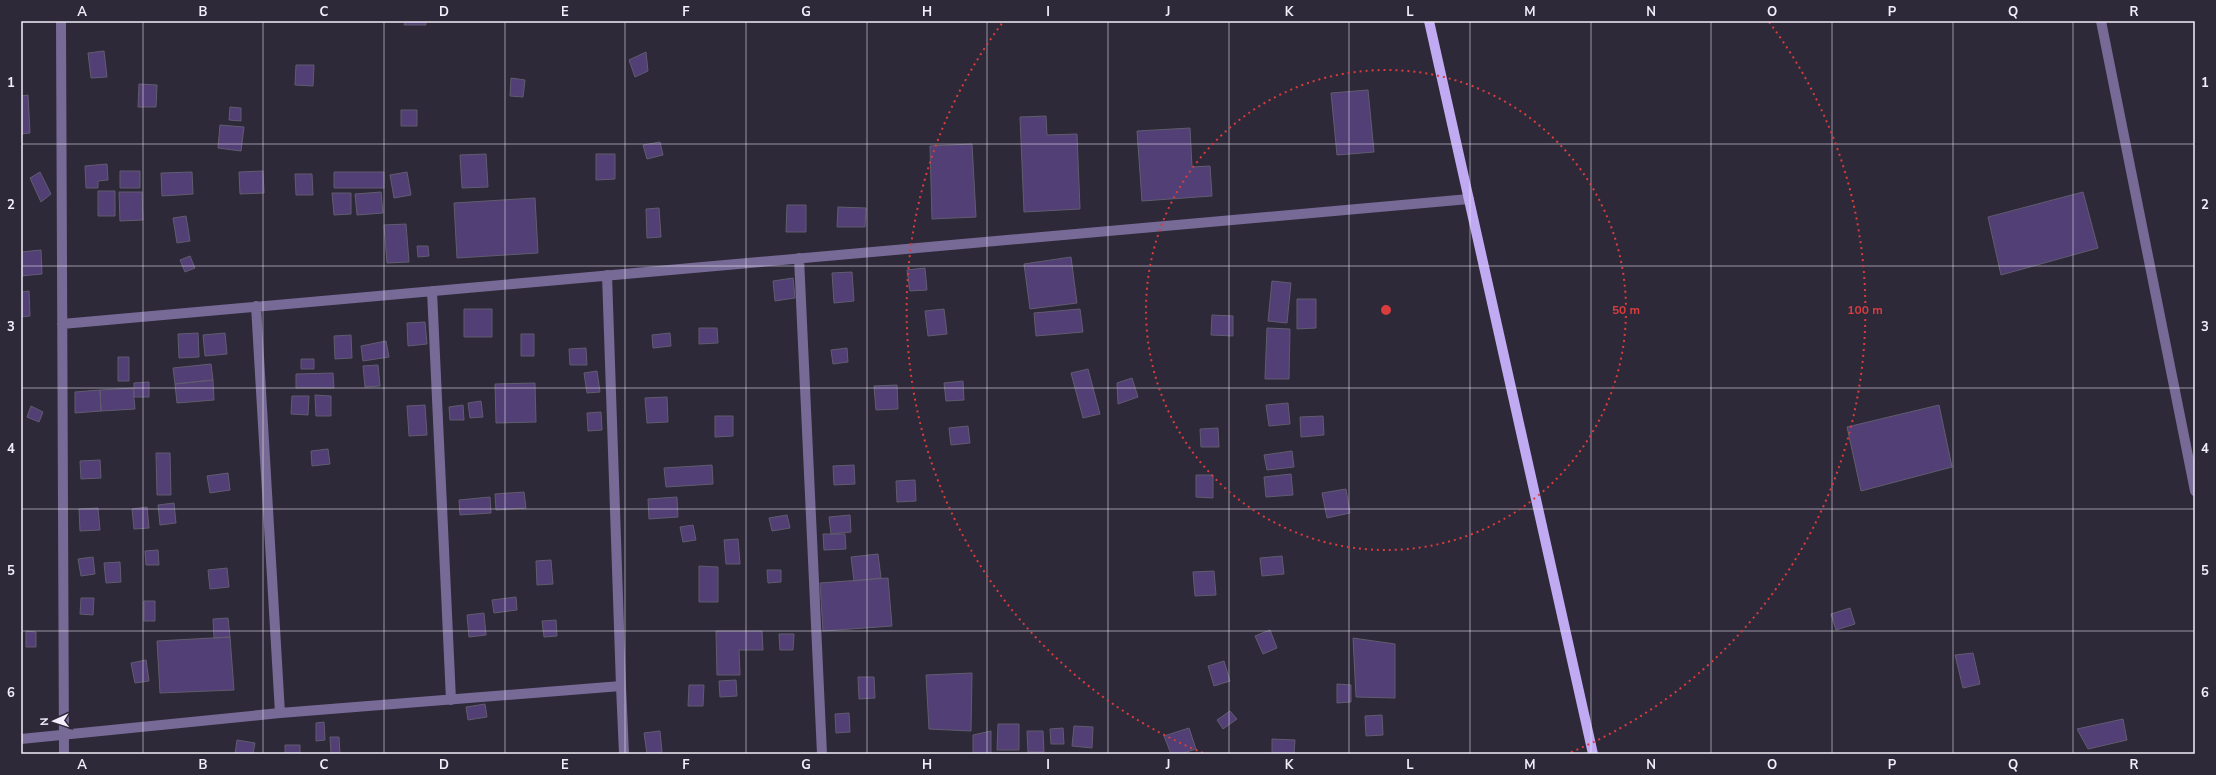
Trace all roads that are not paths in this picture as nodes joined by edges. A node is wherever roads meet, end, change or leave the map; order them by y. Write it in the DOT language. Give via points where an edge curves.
graph roads {
  1 [pos="61,21"];
  2 [pos="1428,21"];
  3 [pos="2100,21"];
  4 [pos="1469,199"];
  5 [pos="800,258"];
  6 [pos="607,275"];
  7 [pos="432,291"];
  8 [pos="256,306"];
  9 [pos="62,324"];
  10 [pos="2195,491"];
  11 [pos="621,686"];
  12 [pos="451,700"];
  13 [pos="280,713"];
  14 [pos="64,736"];
  15 [pos="21,739"];
  16 [pos="64,754"];
  17 [pos="624,754"];
  18 [pos="822,754"];
  19 [pos="1593,754"];
  1 -- 9 [label="street"];
  2 -- 4 [label="main road"];
  3 -- 10 [label="street"];
  4 -- 5 [label="street"];
  4 -- 19 [label="main road"];
  5 -- 6 [label="street"];
  5 -- 18 [label="street"];
  6 -- 7 [label="street"];
  6 -- 11 [label="street"];
  7 -- 8 [label="street"];
  7 -- 12 [label="street"];
  8 -- 9 [label="street"];
  8 -- 13 [label="street"];
  9 -- 14 [label="street"];
  11 -- 12 [label="street"];
  11 -- 17 [label="street"];
  12 -- 13 [label="street"];
  13 -- 14 [label="street"];
  14 -- 15 [label="street"];
  14 -- 16 [label="street"];
}
